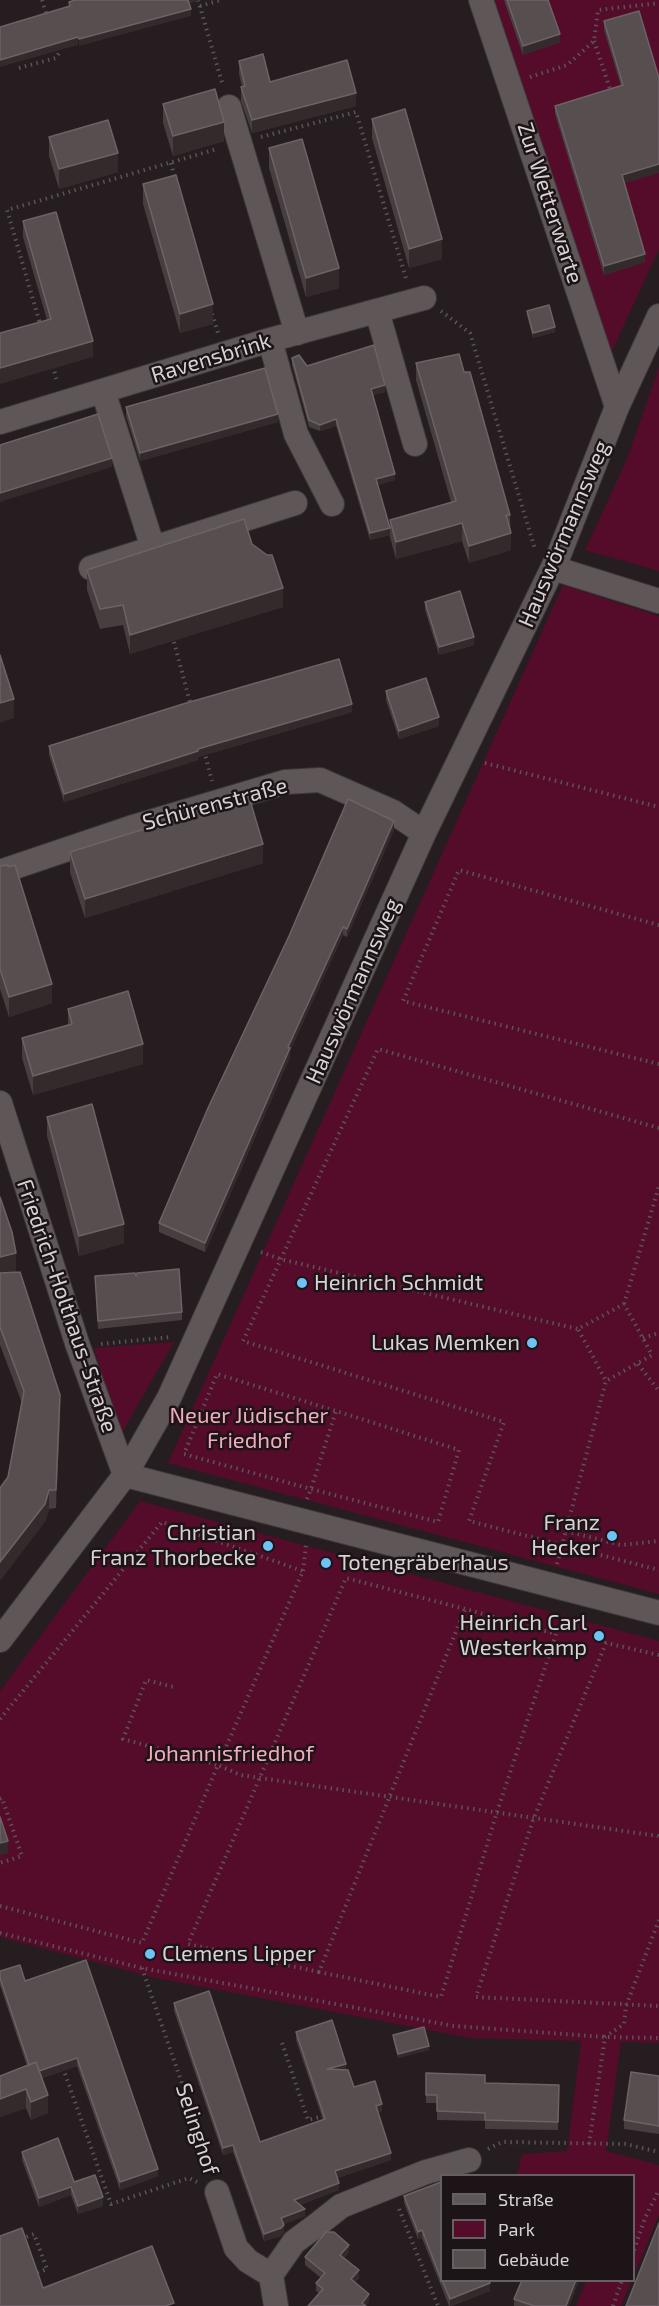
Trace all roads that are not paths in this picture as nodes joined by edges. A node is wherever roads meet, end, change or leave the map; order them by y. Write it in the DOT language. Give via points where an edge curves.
graph roads {
  1 [pos="481,0"];
  2 [pos="229,107"];
  3 [pos="419,300"];
  4 [pos="377,311"];
  5 [pos="658,323"];
  6 [pos="297,333"];
  7 [pos="270,340"];
  8 [pos="103,391"];
  9 [pos="617,406"];
  10 [pos="0,422"];
  11 [pos="415,444"];
  12 [pos="295,503"];
  13 [pos="332,504"];
  14 [pos="153,548"];
  15 [pos="91,568"];
  16 [pos="549,577"];
  17 [pos="659,601"];
  18 [pos="424,833"];
  19 [pos="0,872"];
  20 [pos="0,1103"];
  21 [pos="125,1475"];
  22 [pos="659,1613"];
  23 [pos="0,1640"];
  24 [pos="469,2160"];
  25 [pos="217,2192"];
  26 [pos="271,2275"];
  27 [pos="276,2306"];
  1 -- 9 [label="street, Zur Wetterwarte"];
  2 -- 6 [label="street"];
  3 -- 4 [label="street, Ravensbrink"];
  4 -- 6 [label="street, Ravensbrink"];
  4 -- 11 [label="street"];
  5 -- 9 [label="street, Hauswörmannsweg"];
  6 -- 7 [label="street, Ravensbrink"];
  7 -- 8 [label="street, Ravensbrink"];
  7 -- 13 [label="street" via="296,434"];
  8 -- 10 [label="street, Ravensbrink"];
  8 -- 14 [label="street"];
  9 -- 16 [label="street, Hauswörmannsweg"];
  12 -- 14 [label="street"];
  14 -- 15 [label="street"];
  16 -- 17 [label="street"];
  16 -- 18 [label="street, Hauswörmannsweg"];
  18 -- 19 [label="street, Schürenstraße" via="393,812 320,780 285,782"];
  18 -- 21 [label="street, Hauswörmannsweg" via="169,1398"];
  20 -- 21 [label="street, Friedrich-Holthaus-Straße" via="78,1346"];
  21 -- 22 [label="street"];
  21 -- 23 [label="street, Hauswörmannsweg"];
  24 -- 26 [label="street" via="341,2206 294,2242"];
  25 -- 26 [label="street, Selinghof" via="236,2248"];
  26 -- 27 [label="street"];
}
